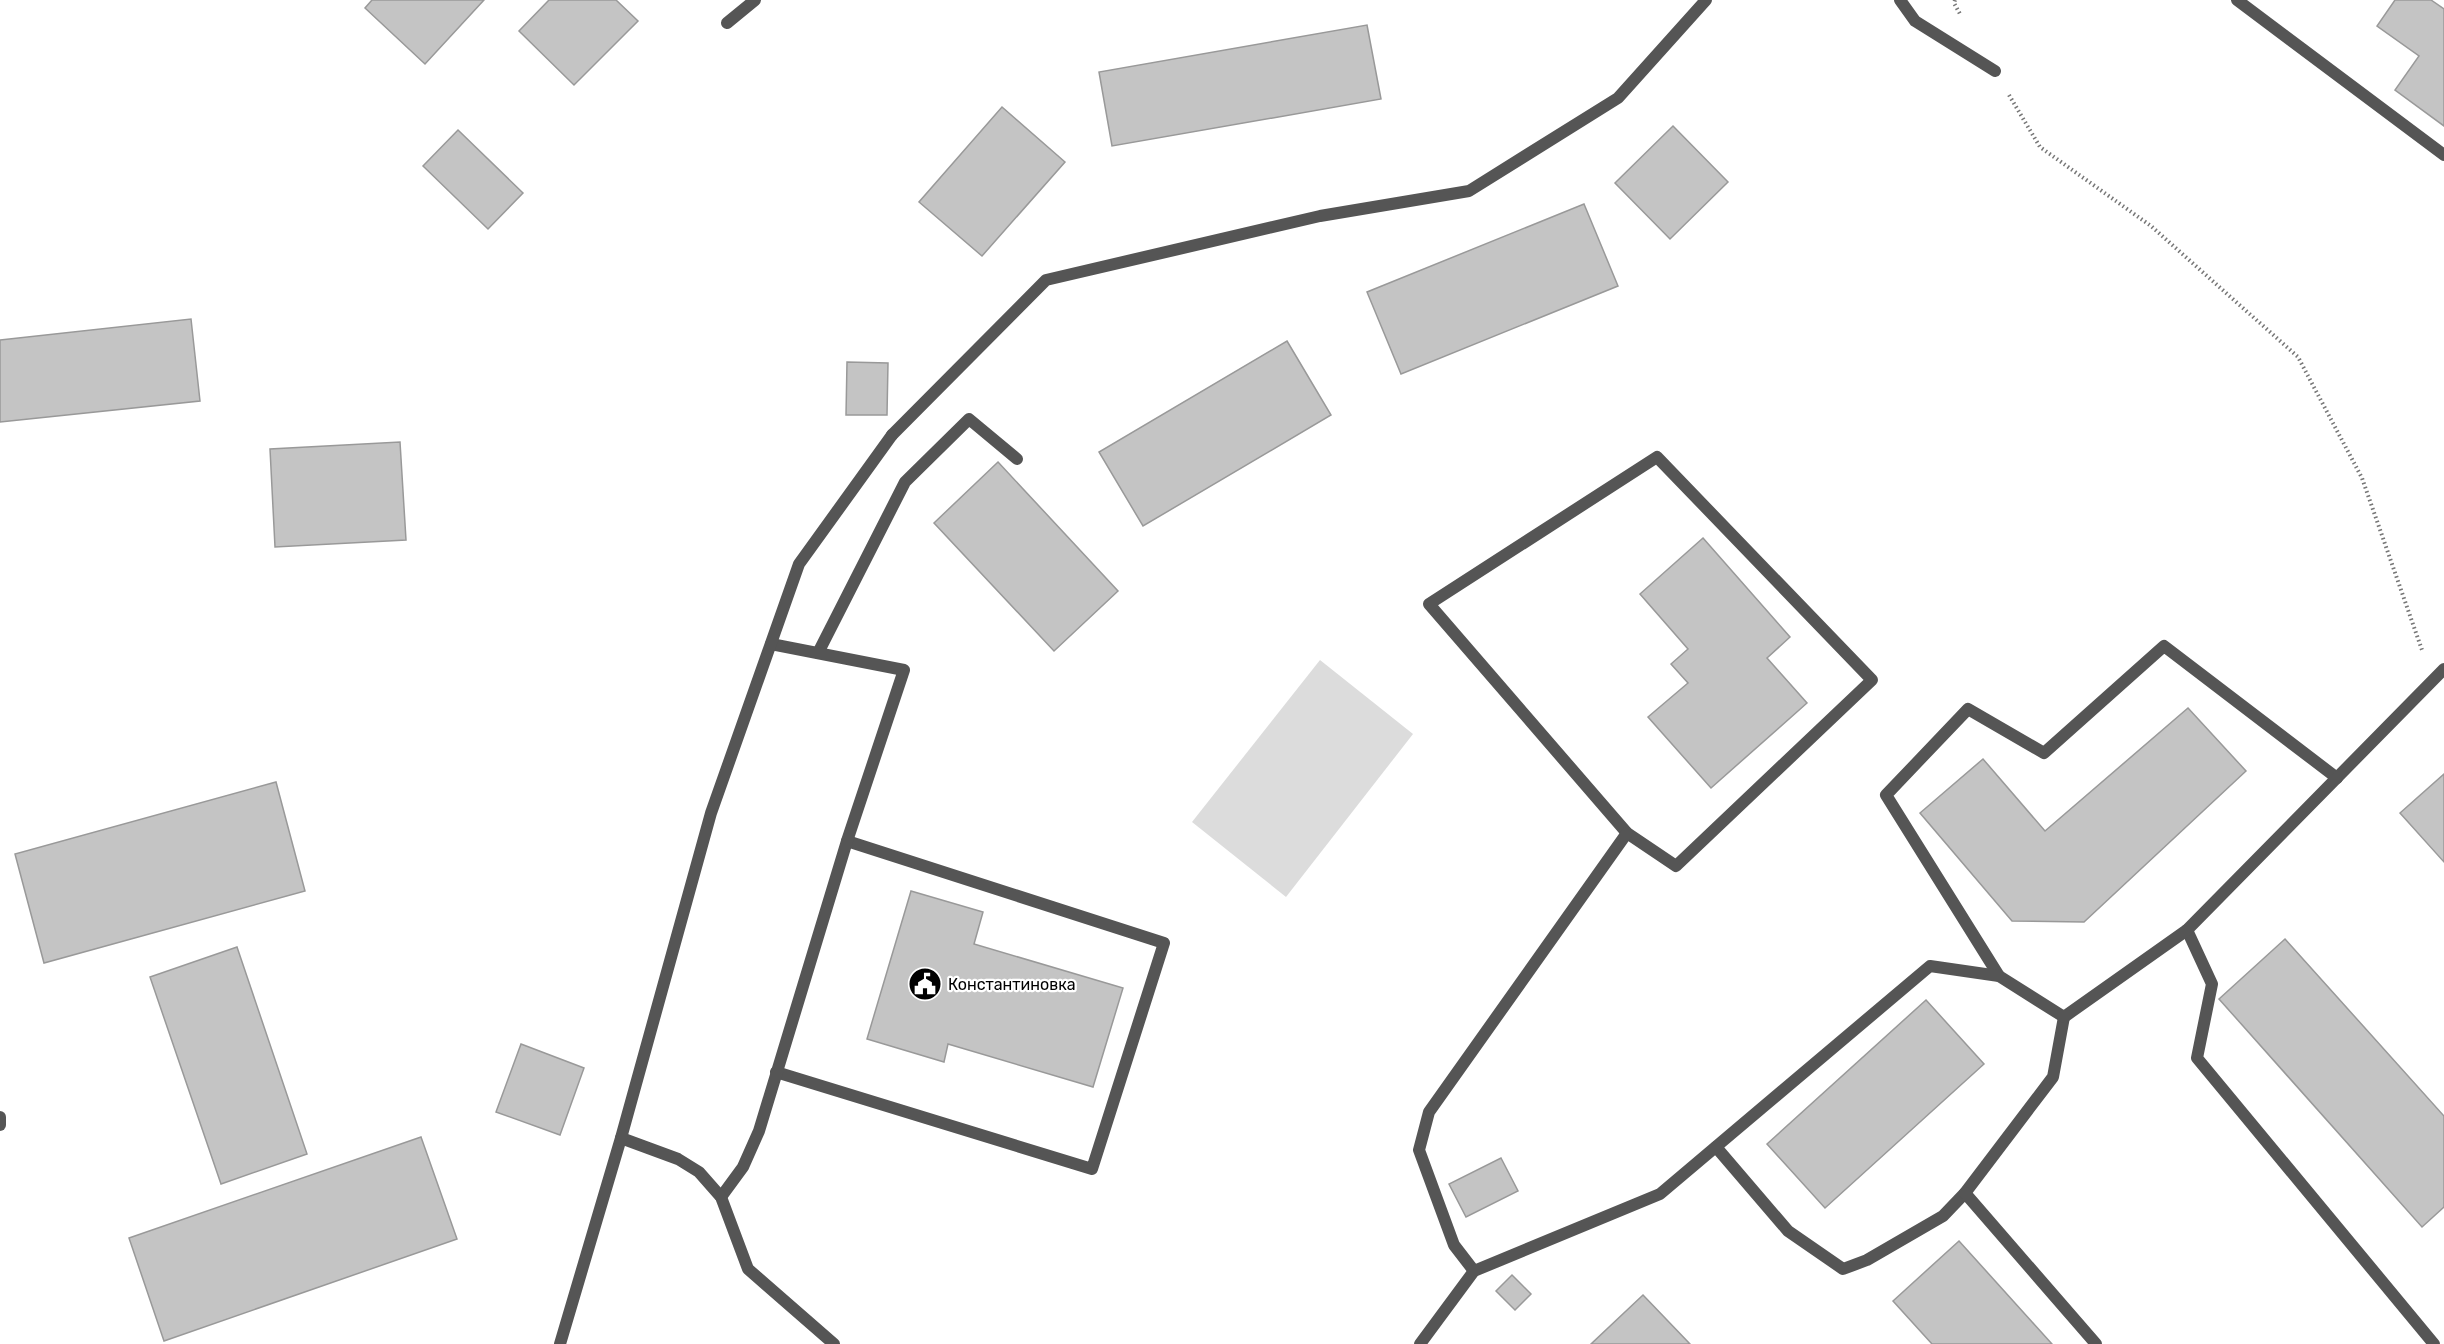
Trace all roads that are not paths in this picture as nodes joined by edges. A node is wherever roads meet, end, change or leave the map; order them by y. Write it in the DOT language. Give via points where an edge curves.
graph roads {
  1 [pos="755,0"];
  2 [pos="1706,0"];
  3 [pos="1900,0"];
  4 [pos="2237,0"];
  5 [pos="727,23"];
  6 [pos="1995,71"];
  7 [pos="2444,155"];
  8 [pos="1017,459"];
  9 [pos="771,644"];
  10 [pos="818,653"];
  11 [pos="2444,669"];
  12 [pos="2337,778"];
  13 [pos="1627,833"];
  14 [pos="847,841"];
  15 [pos="2187,930"];
  16 [pos="1999,976"];
  17 [pos="2064,1017"];
  18 [pos="776,1072"];
  19 [pos="0,1117"];
  20 [pos="0,1125"];
  21 [pos="621,1138"];
  22 [pos="1716,1147"];
  23 [pos="1965,1192"];
  24 [pos="721,1197"];
  25 [pos="1474,1271"];
  26 [pos="560,1344"];
  27 [pos="834,1344"];
  28 [pos="1420,1344"];
  29 [pos="2096,1344"];
  30 [pos="2434,1344"];
  1 -- 5 [label="street"];
  2 -- 9 [label="street" via="1618,98 1469,192 1320,216 1046,280 892,435 799,564"];
  3 -- 6 [label="street" via="1915,21"];
  4 -- 7 [label="street"];
  8 -- 10 [label="street" via="969,419 905,482"];
  9 -- 10 [label="street"];
  9 -- 21 [label="street" via="711,813"];
  10 -- 14 [label="street" via="904,670"];
  11 -- 12 [label="street"];
  12 -- 15 [label="street"];
  12 -- 16 [label="street" via="2164,646 2044,753 1968,709 1886,795"];
  13 -- 13 [label="street" via="1428,604 1657,457 1872,680 1676,866"];
  13 -- 25 [label="street" via="1429,1112 1419,1150 1454,1245"];
  14 -- 18 [label="street"];
  14 -- 18 [label="street" via="1164,943 1092,1169"];
  15 -- 17 [label="street"];
  15 -- 30 [label="street" via="2212,984 2197,1058"];
  16 -- 17 [label="street"];
  16 -- 22 [label="street" via="1930,966"];
  17 -- 23 [label="street" via="2053,1077"];
  18 -- 24 [label="street" via="759,1131 743,1167"];
  19 -- 20 [label="street"];
  21 -- 24 [label="street" via="678,1159 699,1172"];
  21 -- 26 [label="street"];
  22 -- 23 [label="street" via="1788,1231 1843,1269 1867,1260 1943,1216"];
  22 -- 25 [label="street" via="1660,1194"];
  23 -- 29 [label="street"];
  24 -- 27 [label="street" via="748,1269"];
  25 -- 28 [label="street"];
}
